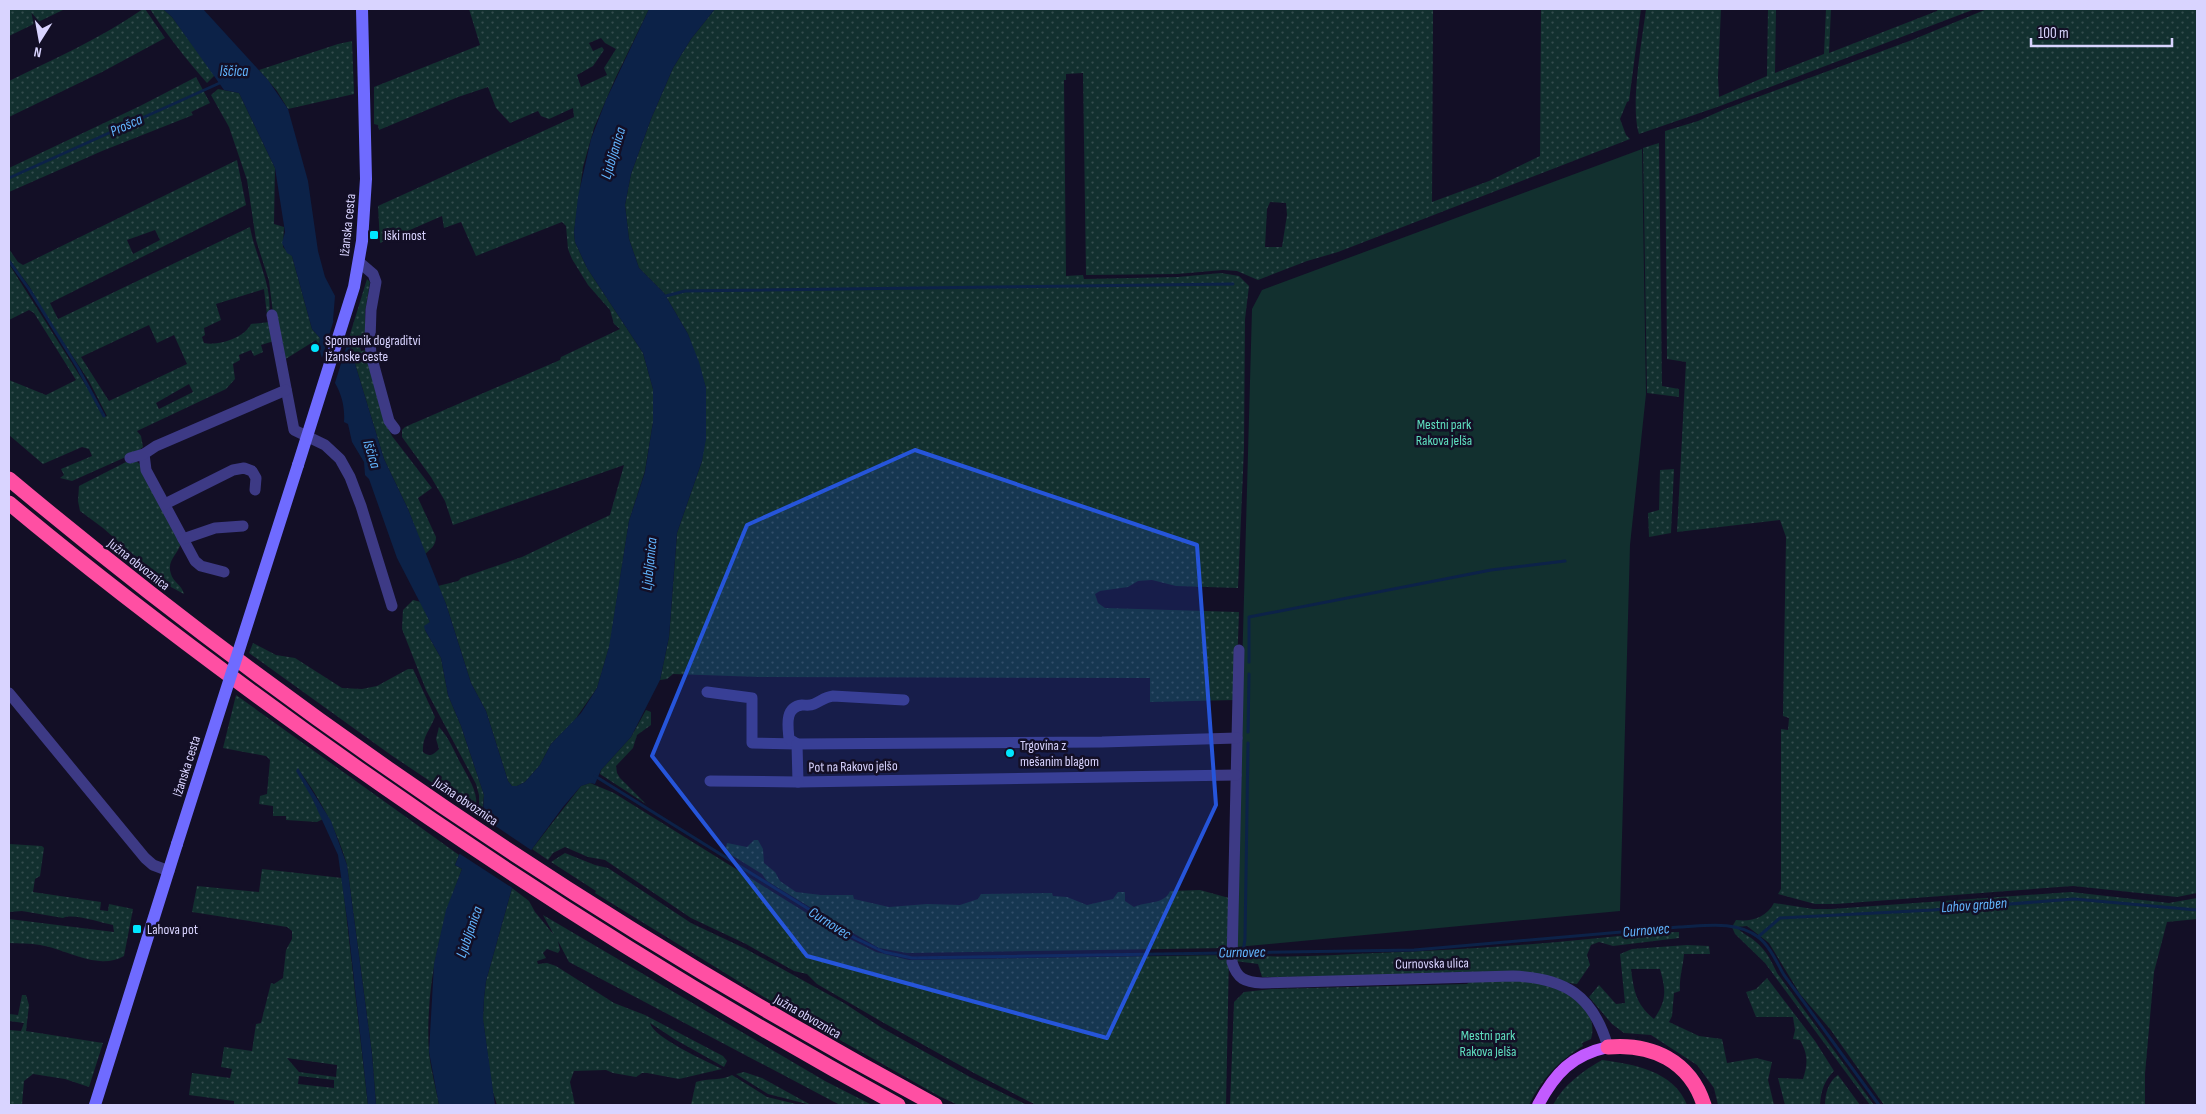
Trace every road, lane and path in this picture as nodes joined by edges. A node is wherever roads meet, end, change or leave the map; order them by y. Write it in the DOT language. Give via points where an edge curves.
graph roads {
  1 [pos="362,9"];
  2 [pos="359,262"];
  3 [pos="272,315"];
  4 [pos="286,390"];
  5 [pos="395,428"];
  6 [pos="307,437"];
  7 [pos="144,454"];
  8 [pos="130,458"];
  9 [pos="9,479"];
  10 [pos="254,490"];
  11 [pos="9,503"];
  12 [pos="165,504"];
  13 [pos="243,526"];
  14 [pos="183,539"];
  15 [pos="224,572"];
  16 [pos="392,606"];
  17 [pos="1239,650"];
  18 [pos="707,692"];
  19 [pos="9,693"];
  20 [pos="904,700"];
  21 [pos="1237,738"];
  22 [pos="797,744"];
  23 [pos="1236,776"];
  24 [pos="710,781"];
  25 [pos="798,782"];
  26 [pos="169,871"];
  27 [pos="1608,1047"];
  28 [pos="94,1105"];
  29 [pos="898,1105"];
  30 [pos="935,1105"];
  31 [pos="1538,1105"];
  32 [pos="1704,1105"];
  1 -- 2 [label="main road, Ižanska cesta" via="366,179"];
  2 -- 5 [label="street" via="375,276 370,326 372,355 389,421"];
  2 -- 6 [label="main road, Ižanska cesta"];
  3 -- 4 [label="street"];
  4 -- 6 [label="street" via="294,430"];
  4 -- 7 [label="street"];
  6 -- 16 [label="street" via="325,445 340,459 350,477"];
  6 -- 26 [label="main road, Ižanska cesta, bridge"];
  7 -- 8 [label="street"];
  7 -- 12 [label="street" via="146,470"];
  9 -- 30 [label="highway, Južna obvoznica" via="220,647 397,775 584,899 757,1005"];
  10 -- 12 [label="street" via="256,478 252,471 244,468 233,470"];
  11 -- 29 [label="highway" via="144,612 390,791 576,915 750,1021"];
  12 -- 14 [label="street"];
  13 -- 14 [label="street" via="215,528"];
  14 -- 15 [label="street" via="201,566"];
  17 -- 21 [label="street"];
  18 -- 22 [label="street" via="752,698 752,743"];
  19 -- 26 [label="street" via="145,858"];
  20 -- 22 [label="street" via="833,696 814,704 800,705 789,714 789,739"];
  21 -- 22 [label="street, Pot na Rakovo jelšo"];
  21 -- 23 [label="street"];
  22 -- 25 [label="street, Pot na Rakovo jelšo"];
  23 -- 25 [label="street, Pot na Rakovo jelšo"];
  23 -- 27 [label="street, Curnovska ulica" via="1232,962 1240,979 1262,983 1540,978 1560,984 1582,998 1599,1020"];
  24 -- 25 [label="street"];
  26 -- 28 [label="main road, Ižanska cesta"];
  27 -- 31 [label="main road" via="1589,1052 1567,1066"];
  27 -- 32 [label="highway" via="1641,1047 1666,1057 1693,1082"];
}
